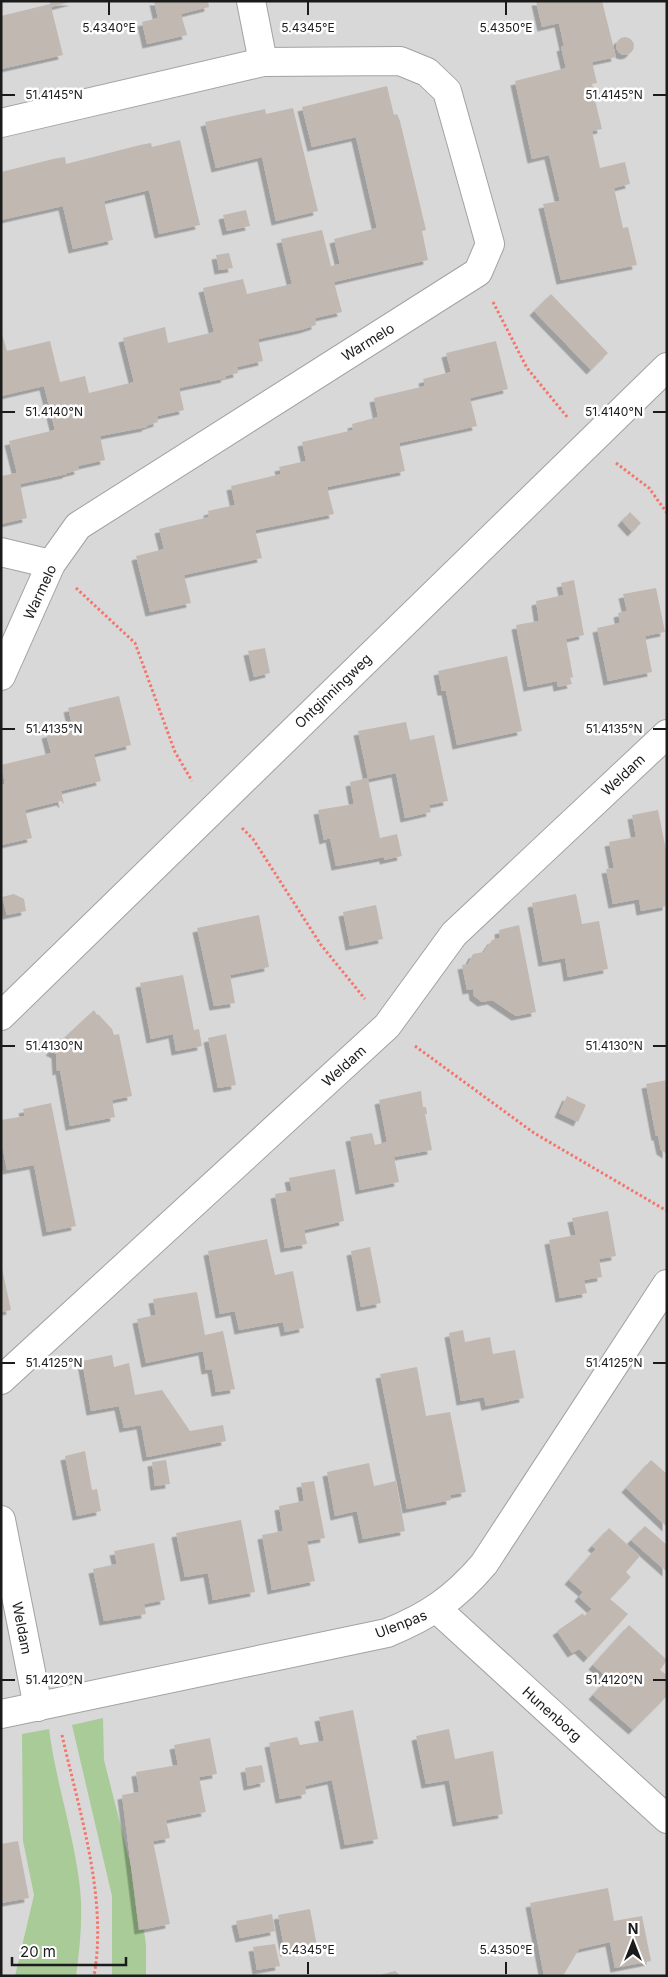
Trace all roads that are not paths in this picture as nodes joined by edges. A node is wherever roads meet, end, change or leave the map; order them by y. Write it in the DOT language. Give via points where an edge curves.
graph roads {
  1 [pos="251,1"];
  2 [pos="263,62"];
  3 [pos="1,123"];
  4 [pos="667,367"];
  5 [pos="1,552"];
  6 [pos="51,564"];
  7 [pos="1,676"];
  8 [pos="667,734"];
  9 [pos="1,1016"];
  10 [pos="667,1284"];
  11 [pos="1,1380"];
  12 [pos="1,1520"];
  13 [pos="437,1609"];
  14 [pos="46,1705"];
  15 [pos="1,1714"];
  16 [pos="667,1819"];
  1 -- 2 [label="street"];
  2 -- 3 [label="street"];
  2 -- 6 [label="street, Warmelo" via="400,61 427,72 447,91 490,244 478,272 78,526"];
  4 -- 9 [label="street, Ontginningweg"];
  5 -- 6 [label="street"];
  6 -- 7 [label="street, Warmelo"];
  8 -- 11 [label="street, Weldam" via="454,934 387,1026"];
  10 -- 13 [label="street, Ulenpas" via="484,1564 464,1587"];
  12 -- 14 [label="street, Weldam"];
  13 -- 14 [label="street, Ulenpas" via="387,1633"];
  13 -- 16 [label="street, Hunenborg"];
  14 -- 15 [label="street, Ulenpas"];
}
